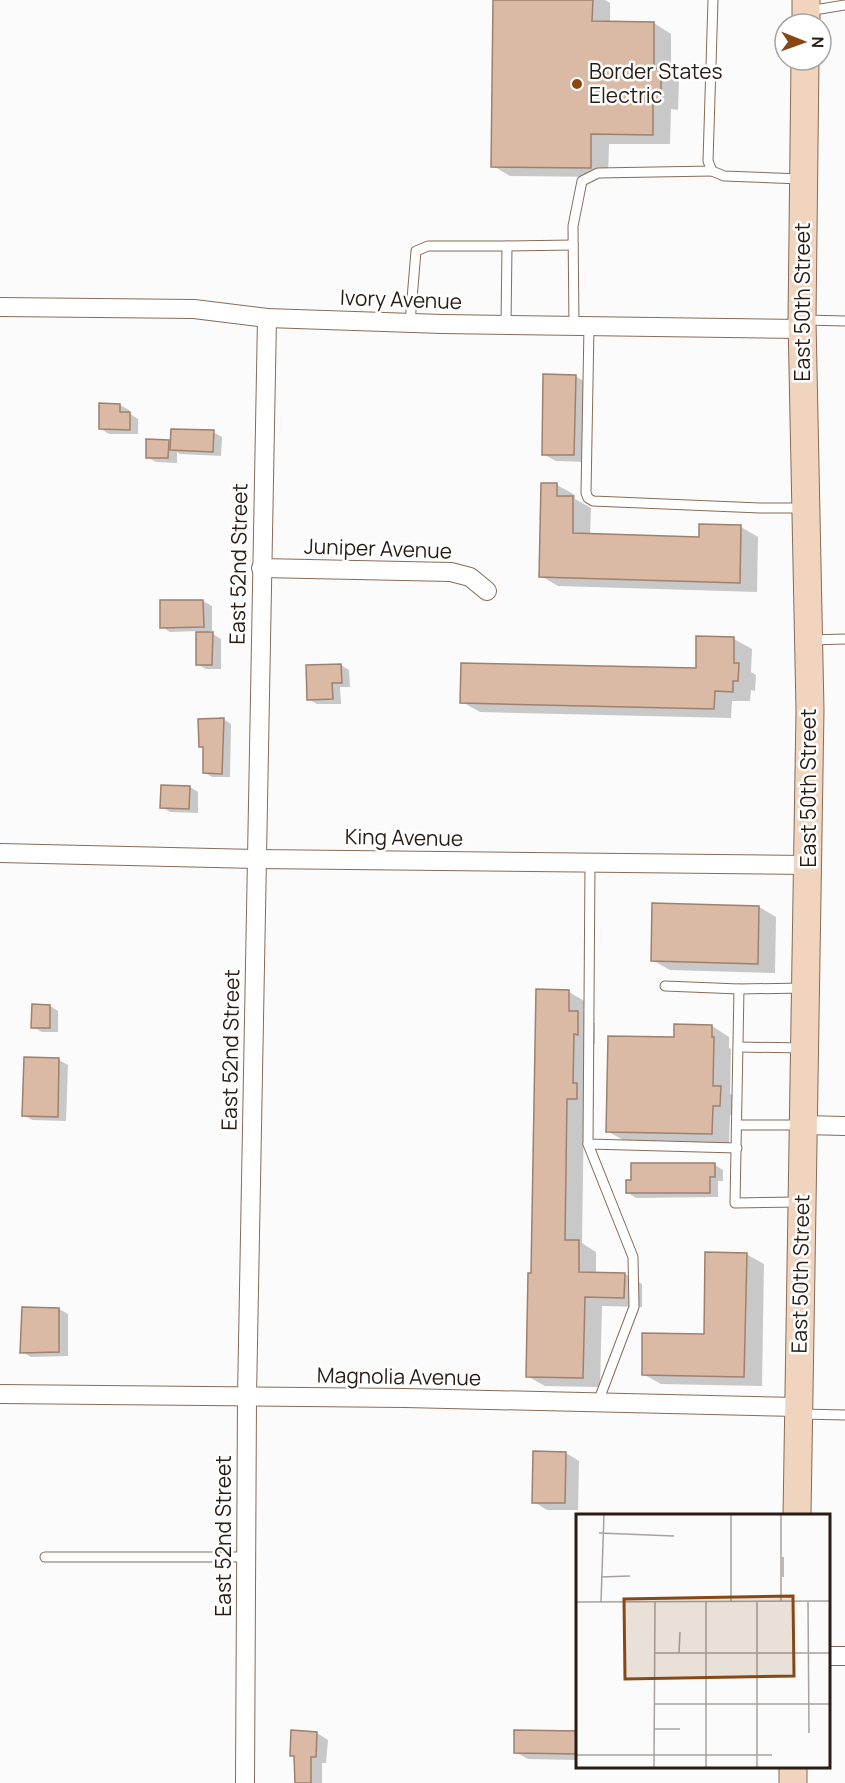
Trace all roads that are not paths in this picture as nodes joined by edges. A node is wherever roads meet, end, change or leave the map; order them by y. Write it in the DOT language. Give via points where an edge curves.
graph roads {
  1 [pos="712,0"];
  2 [pos="845,5"];
  3 [pos="806,12"];
  4 [pos="805,72"];
  5 [pos="712,171"];
  6 [pos="803,179"];
  7 [pos="573,245"];
  8 [pos="507,246"];
  9 [pos="0,307"];
  10 [pos="267,318"];
  11 [pos="845,321"];
  12 [pos="410,323"];
  13 [pos="802,324"];
  14 [pos="506,325"];
  15 [pos="582,326"];
  16 [pos="806,507"];
  17 [pos="261,568"];
  18 [pos="487,591"];
  19 [pos="845,639"];
  20 [pos="808,640"];
  21 [pos="0,853"];
  22 [pos="257,859"];
  23 [pos="590,862"];
  24 [pos="808,865"];
  25 [pos="665,986"];
  26 [pos="806,987"];
  27 [pos="740,989"];
  28 [pos="739,1047"];
  29 [pos="805,1048"];
  30 [pos="737,1125"];
  31 [pos="803,1125"];
  32 [pos="845,1126"];
  33 [pos="588,1144"];
  34 [pos="737,1148"];
  35 [pos="802,1202"];
  36 [pos="0,1394"];
  37 [pos="247,1397"];
  38 [pos="598,1402"];
  39 [pos="798,1410"];
  40 [pos="845,1415"];
  41 [pos="797,1514"];
  42 [pos="45,1557"];
  43 [pos="246,1557"];
  44 [pos="244,1783"];
  1 -- 5 [label="lane" via="708,161"];
  2 -- 3 [label="lane"];
  4 -- 6 [label="main road, East 50th Street"];
  5 -- 6 [label="lane" via="724,176"];
  5 -- 7 [label="lane" via="598,173 582,181"];
  6 -- 13 [label="main road, East 50th Street"];
  7 -- 8 [label="lane"];
  7 -- 15 [label="lane"];
  8 -- 12 [label="lane" via="428,246 416,251"];
  8 -- 14 [label="lane"];
  9 -- 10 [label="street, Ivory Avenue" via="194,309"];
  10 -- 12 [label="street, Ivory Avenue"];
  10 -- 17 [label="street, East 52nd Street"];
  11 -- 13 [label="lane"];
  12 -- 14 [label="street, Ivory Avenue"];
  13 -- 15 [label="street, Ivory Avenue"];
  13 -- 16 [label="main road, East 50th Street"];
  14 -- 15 [label="street, Ivory Avenue"];
  15 -- 16 [label="lane" via="588,498"];
  16 -- 20 [label="main road, East 50th Street"];
  17 -- 18 [label="street, Juniper Avenue" via="451,572 470,577"];
  17 -- 22 [label="street, East 52nd Street"];
  19 -- 20 [label="lane"];
  20 -- 24 [label="main road, East 50th Street"];
  21 -- 22 [label="street, King Avenue"];
  22 -- 23 [label="street, King Avenue"];
  22 -- 37 [label="street, East 52nd Street"];
  23 -- 24 [label="street, King Avenue"];
  23 -- 33 [label="lane"];
  24 -- 26 [label="main road, East 50th Street"];
  25 -- 27 [label="lane"];
  26 -- 27 [label="lane"];
  26 -- 29 [label="main road, East 50th Street"];
  27 -- 28 [label="lane"];
  28 -- 29 [label="lane"];
  28 -- 30 [label="lane"];
  29 -- 31 [label="main road, East 50th Street"];
  30 -- 31 [label="lane"];
  30 -- 34 [label="lane"];
  31 -- 32 [label="street"];
  31 -- 35 [label="main road, East 50th Street"];
  33 -- 34 [label="lane"];
  33 -- 38 [label="lane" via="633,1257 634,1307"];
  34 -- 35 [label="lane" via="735,1203"];
  35 -- 39 [label="main road, East 50th Street"];
  36 -- 37 [label="street, Magnolia Avenue"];
  37 -- 38 [label="street, Magnolia Avenue"];
  37 -- 43 [label="street, East 52nd Street"];
  38 -- 39 [label="street, Magnolia Avenue"];
  39 -- 40 [label="lane"];
  39 -- 41 [label="main road, East 50th Street"];
  42 -- 43 [label="lane"];
  43 -- 44 [label="street, East 52nd Street"];
}
